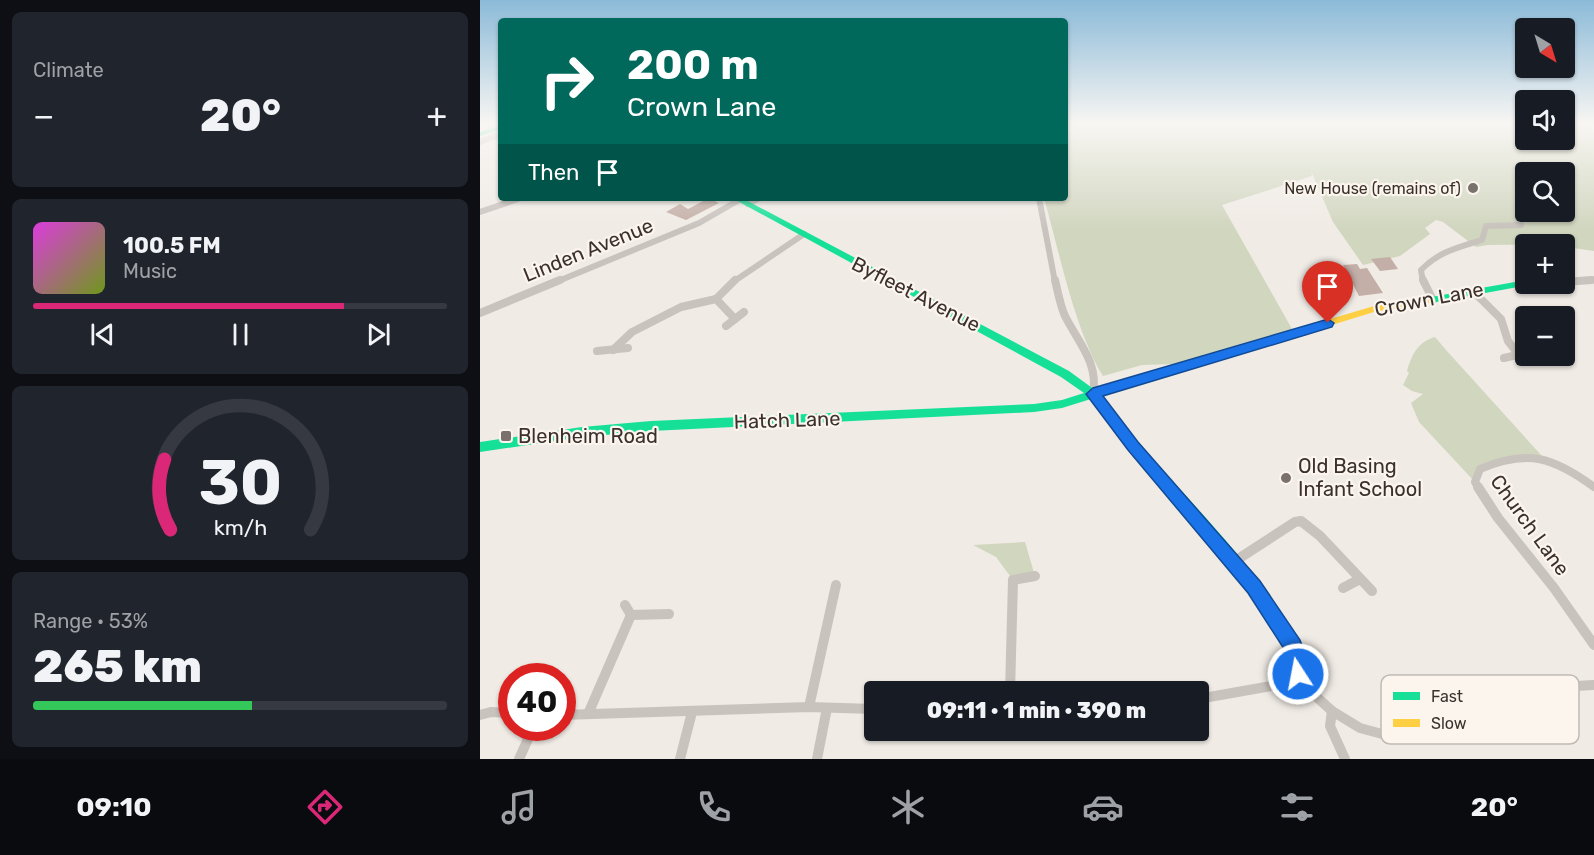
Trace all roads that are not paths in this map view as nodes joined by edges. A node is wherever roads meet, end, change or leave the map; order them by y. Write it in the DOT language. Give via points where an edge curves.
graph roads {
  1 [pos="512,201"];
  2 [pos="741,201"];
  3 [pos="1040,201"];
  4 [pos="480,212"];
  5 [pos="1521,225"];
  6 [pos="804,234"];
  7 [pos="1594,280"];
  8 [pos="1575,281"];
  9 [pos="1515,285"];
  10 [pos="1473,291"];
  11 [pos="716,299"];
  12 [pos="1433,300"];
  13 [pos="744,312"];
  14 [pos="480,313"];
  15 [pos="735,319"];
  16 [pos="726,326"];
  17 [pos="628,348"];
  18 [pos="1515,348"];
  19 [pos="613,350"];
  20 [pos="597,351"];
  21 [pos="1515,356"];
  22 [pos="1504,358"];
  23 [pos="1093,394"];
  24 [pos="480,447"];
  25 [pos="1594,487"];
  26 [pos="1235,561"];
  27 [pos="1035,576"];
  28 [pos="1360,579"];
  29 [pos="836,585"];
  30 [pos="1343,588"];
  31 [pos="1372,591"];
  32 [pos="625,605"];
  33 [pos="669,614"];
  34 [pos="631,615"];
  35 [pos="1594,645"];
  36 [pos="1010,681"];
  37 [pos="1299,681"];
  38 [pos="1594,685"];
  39 [pos="1579,686"];
  40 [pos="1209,697"];
  41 [pos="809,707"];
  42 [pos="827,708"];
  43 [pos="864,709"];
  44 [pos="1332,711"];
  45 [pos="498,712"];
  46 [pos="692,712"];
  47 [pos="576,714"];
  48 [pos="588,714"];
  49 [pos="480,715"];
  50 [pos="1381,734"];
  51 [pos="527,741"];
  52 [pos="519,759"];
  53 [pos="680,759"];
  54 [pos="818,759"];
  55 [pos="1345,759"];
  1 -- 4 [label="street"];
  2 -- 6 [label="street, Byfleet Avenue"];
  2 -- 14 [label="street, Linden Avenue" via="699,223"];
  3 -- 23 [label="street" via="1063,309 1095,376"];
  5 -- 12 [label="street" via="1486,226 1482,240 1443,253 1425,264 1422,277"];
  6 -- 11 [label="street" via="747,271"];
  6 -- 23 [label="street, Byfleet Avenue" via="1061,371"];
  7 -- 8 [label="street"];
  9 -- 10 [label="street, Crown Lane"];
  10 -- 12 [label="street, Crown Lane"];
  10 -- 18 [label="street" via="1501,319 1508,341"];
  11 -- 15 [label="street"];
  11 -- 19 [label="street" via="681,307 632,332"];
  12 -- 23 [label="street, Crown Lane" via="1366,311"];
  13 -- 15 [label="street"];
  15 -- 16 [label="street"];
  17 -- 19 [label="street"];
  19 -- 20 [label="street"];
  21 -- 22 [label="street"];
  23 -- 24 [label="street, Hatch Lane" via="1062,404 1007,411 651,426"];
  23 -- 26 [label="street, Byfleet Avenue" via="1133,446"];
  25 -- 35 [label="street, Church Lane" via="1544,457 1493,462 1479,469 1474,482"];
  26 -- 28 [label="street" via="1301,521"];
  26 -- 37 [label="street, Byfleet Avenue" via="1293,646"];
  27 -- 36 [label="street" via="1013,580"];
  28 -- 30 [label="street"];
  28 -- 31 [label="street"];
  29 -- 41 [label="street"];
  32 -- 34 [label="street"];
  33 -- 34 [label="street"];
  34 -- 48 [label="street"];
  37 -- 40 [label="street"];
  37 -- 44 [label="street"];
  38 -- 39 [label="street"];
  41 -- 42 [label="street"];
  41 -- 46 [label="street"];
  42 -- 43 [label="street"];
  42 -- 54 [label="street"];
  44 -- 50 [label="street" via="1360,728"];
  44 -- 55 [label="street" via="1330,726"];
  45 -- 49 [label="street"];
  46 -- 48 [label="street"];
  46 -- 53 [label="street"];
  47 -- 48 [label="street"];
  51 -- 52 [label="street"];
}
